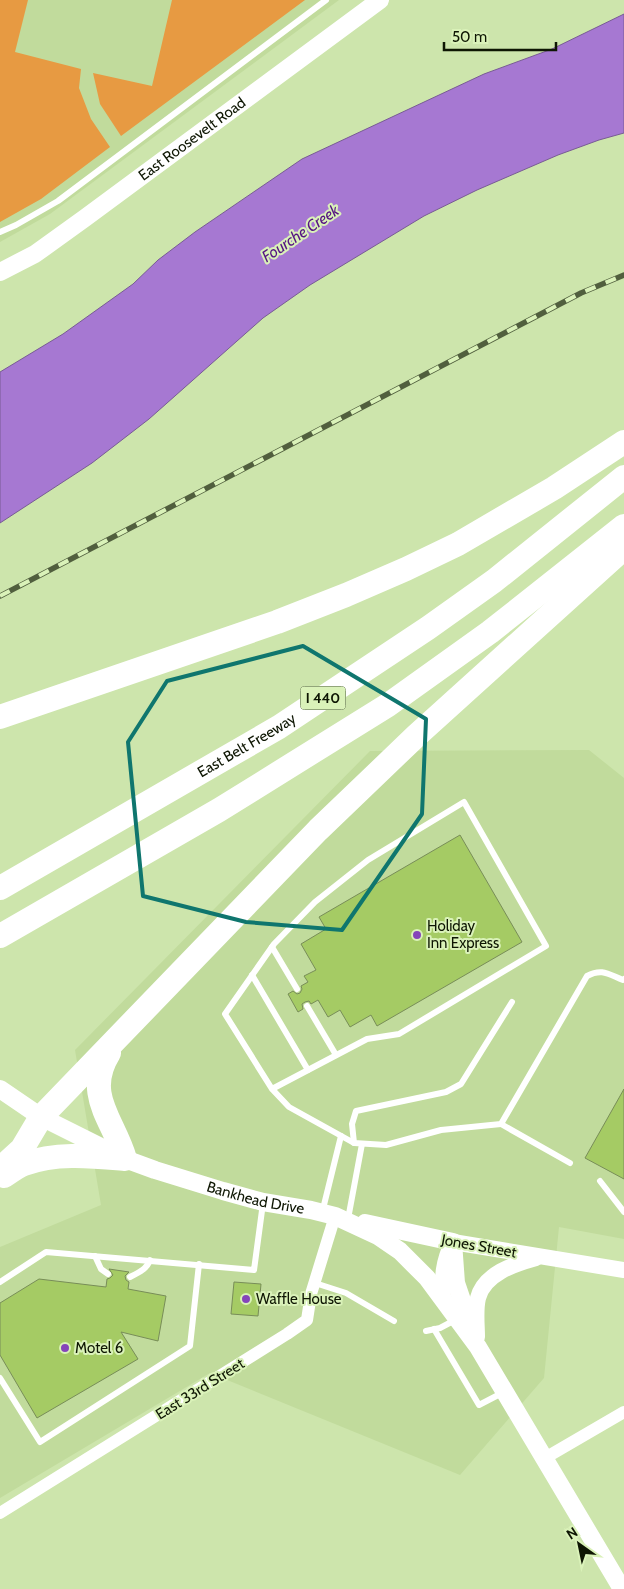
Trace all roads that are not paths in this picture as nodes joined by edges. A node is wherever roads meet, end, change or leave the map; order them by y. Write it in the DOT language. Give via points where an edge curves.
graph roads {
  1 [pos="326,0"];
  2 [pos="380,0"];
  3 [pos="0,232"];
  4 [pos="0,272"];
  5 [pos="624,442"];
  6 [pos="624,477"];
  7 [pos="624,526"];
  8 [pos="624,548"];
  9 [pos="0,717"];
  10 [pos="0,888"];
  11 [pos="0,936"];
  12 [pos="272,948"];
  13 [pos="252,975"];
  14 [pos="624,980"];
  15 [pos="297,989"];
  16 [pos="512,1002"];
  17 [pos="307,1006"];
  18 [pos="119,1037"];
  19 [pos="336,1055"];
  20 [pos="308,1070"];
  21 [pos="0,1089"];
  22 [pos="272,1089"];
  23 [pos="41,1117"];
  24 [pos="501,1124"];
  25 [pos="341,1136"];
  26 [pos="354,1143"];
  27 [pos="362,1144"];
  28 [pos="125,1159"];
  29 [pos="570,1163"];
  30 [pos="0,1169"];
  31 [pos="0,1178"];
  32 [pos="600,1181"];
  33 [pos="263,1202"];
  34 [pos="624,1212"];
  35 [pos="335,1216"];
  36 [pos="453,1242"];
  37 [pos="95,1256"];
  38 [pos="539,1257"];
  39 [pos="150,1260"];
  40 [pos="199,1264"];
  41 [pos="624,1270"];
  42 [pos="108,1274"];
  43 [pos="130,1277"];
  44 [pos="0,1282"];
  45 [pos="315,1283"];
  46 [pos="443,1299"];
  47 [pos="457,1318"];
  48 [pos="394,1321"];
  49 [pos="434,1329"];
  50 [pos="426,1331"];
  51 [pos="478,1347"];
  52 [pos="0,1378"];
  53 [pos="504,1391"];
  54 [pos="624,1412"];
  55 [pos="545,1458"];
  56 [pos="0,1513"];
  57 [pos="622,1589"];
  1 -- 3 [label="lane" via="58,201"];
  2 -- 4 [label="main road, East Roosevelt Road" via="42,249"];
  5 -- 9 [label="highway" via="458,544 406,569 277,622"];
  6 -- 10 [label="highway, East Belt Freeway / I 440" via="494,581 279,727"];
  7 -- 11 [label="highway, I 440" via="490,632 388,705 219,810"];
  8 -- 18 [label="highway" via="416,736 318,830"];
  12 -- 13 [label="lane"];
  12 -- 15 [label="lane"];
  12 -- 19 [label="lane" via="315,902 368,860 464,802 546,946 399,1034 367,1039"];
  13 -- 20 [label="lane"];
  13 -- 22 [label="lane" via="225,1014"];
  14 -- 24 [label="lane" via="596,971 587,976"];
  16 -- 26 [label="lane" via="461,1084 446,1092 356,1111 352,1124"];
  17 -- 19 [label="lane"];
  18 -- 23 [label="highway"];
  18 -- 28 [label="highway" via="102,1064 99,1092 102,1107"];
  19 -- 20 [label="lane"];
  20 -- 22 [label="lane"];
  21 -- 23 [label="main road, Bankhead Drive"];
  22 -- 25 [label="lane" via="289,1107"];
  23 -- 28 [label="main road, Bankhead Drive"];
  23 -- 30 [label="highway" via="22,1149"];
  24 -- 27 [label="lane" via="441,1130 386,1145"];
  24 -- 29 [label="lane"];
  25 -- 26 [label="lane"];
  25 -- 35 [label="lane"];
  26 -- 27 [label="lane"];
  27 -- 35 [label="lane"];
  28 -- 31 [label="highway" via="55,1157 23,1165"];
  28 -- 33 [label="main road, Bankhead Drive"];
  32 -- 34 [label="lane"];
  33 -- 35 [label="main road, Bankhead Drive"];
  33 -- 40 [label="lane" via="254,1270"];
  35 -- 36 [label="main road, Jones Street"];
  35 -- 45 [label="street, East 33rd Street"];
  35 -- 46 [label="main road, Bankhead Drive" via="378,1236 400,1251"];
  36 -- 38 [label="street, Jones Street"];
  36 -- 46 [label="street" via="444,1266"];
  36 -- 51 [label="main road, Bankhead Drive" via="456,1283"];
  37 -- 39 [label="lane"];
  37 -- 42 [label="lane" via="101,1269"];
  37 -- 44 [label="lane" via="46,1252"];
  38 -- 41 [label="street, Jones Street"];
  38 -- 51 [label="street" via="508,1268 488,1280 482,1288 476,1308"];
  39 -- 40 [label="lane"];
  39 -- 43 [label="lane" via="141,1271"];
  40 -- 52 [label="lane" via="190,1346 40,1442"];
  45 -- 48 [label="lane" via="346,1293"];
  45 -- 56 [label="street, East 33rd Street" via="307,1320"];
  46 -- 47 [label="main road, Bankhead Drive"];
  47 -- 49 [label="lane"];
  47 -- 51 [label="main road, Bankhead Drive"];
  49 -- 50 [label="lane"];
  49 -- 53 [label="lane" via="479,1405"];
  51 -- 53 [label="main road, Bankhead Drive"];
  53 -- 55 [label="main road, Bankhead Drive"];
  54 -- 55 [label="street"];
  55 -- 57 [label="main road, Bankhead Drive"];
}
